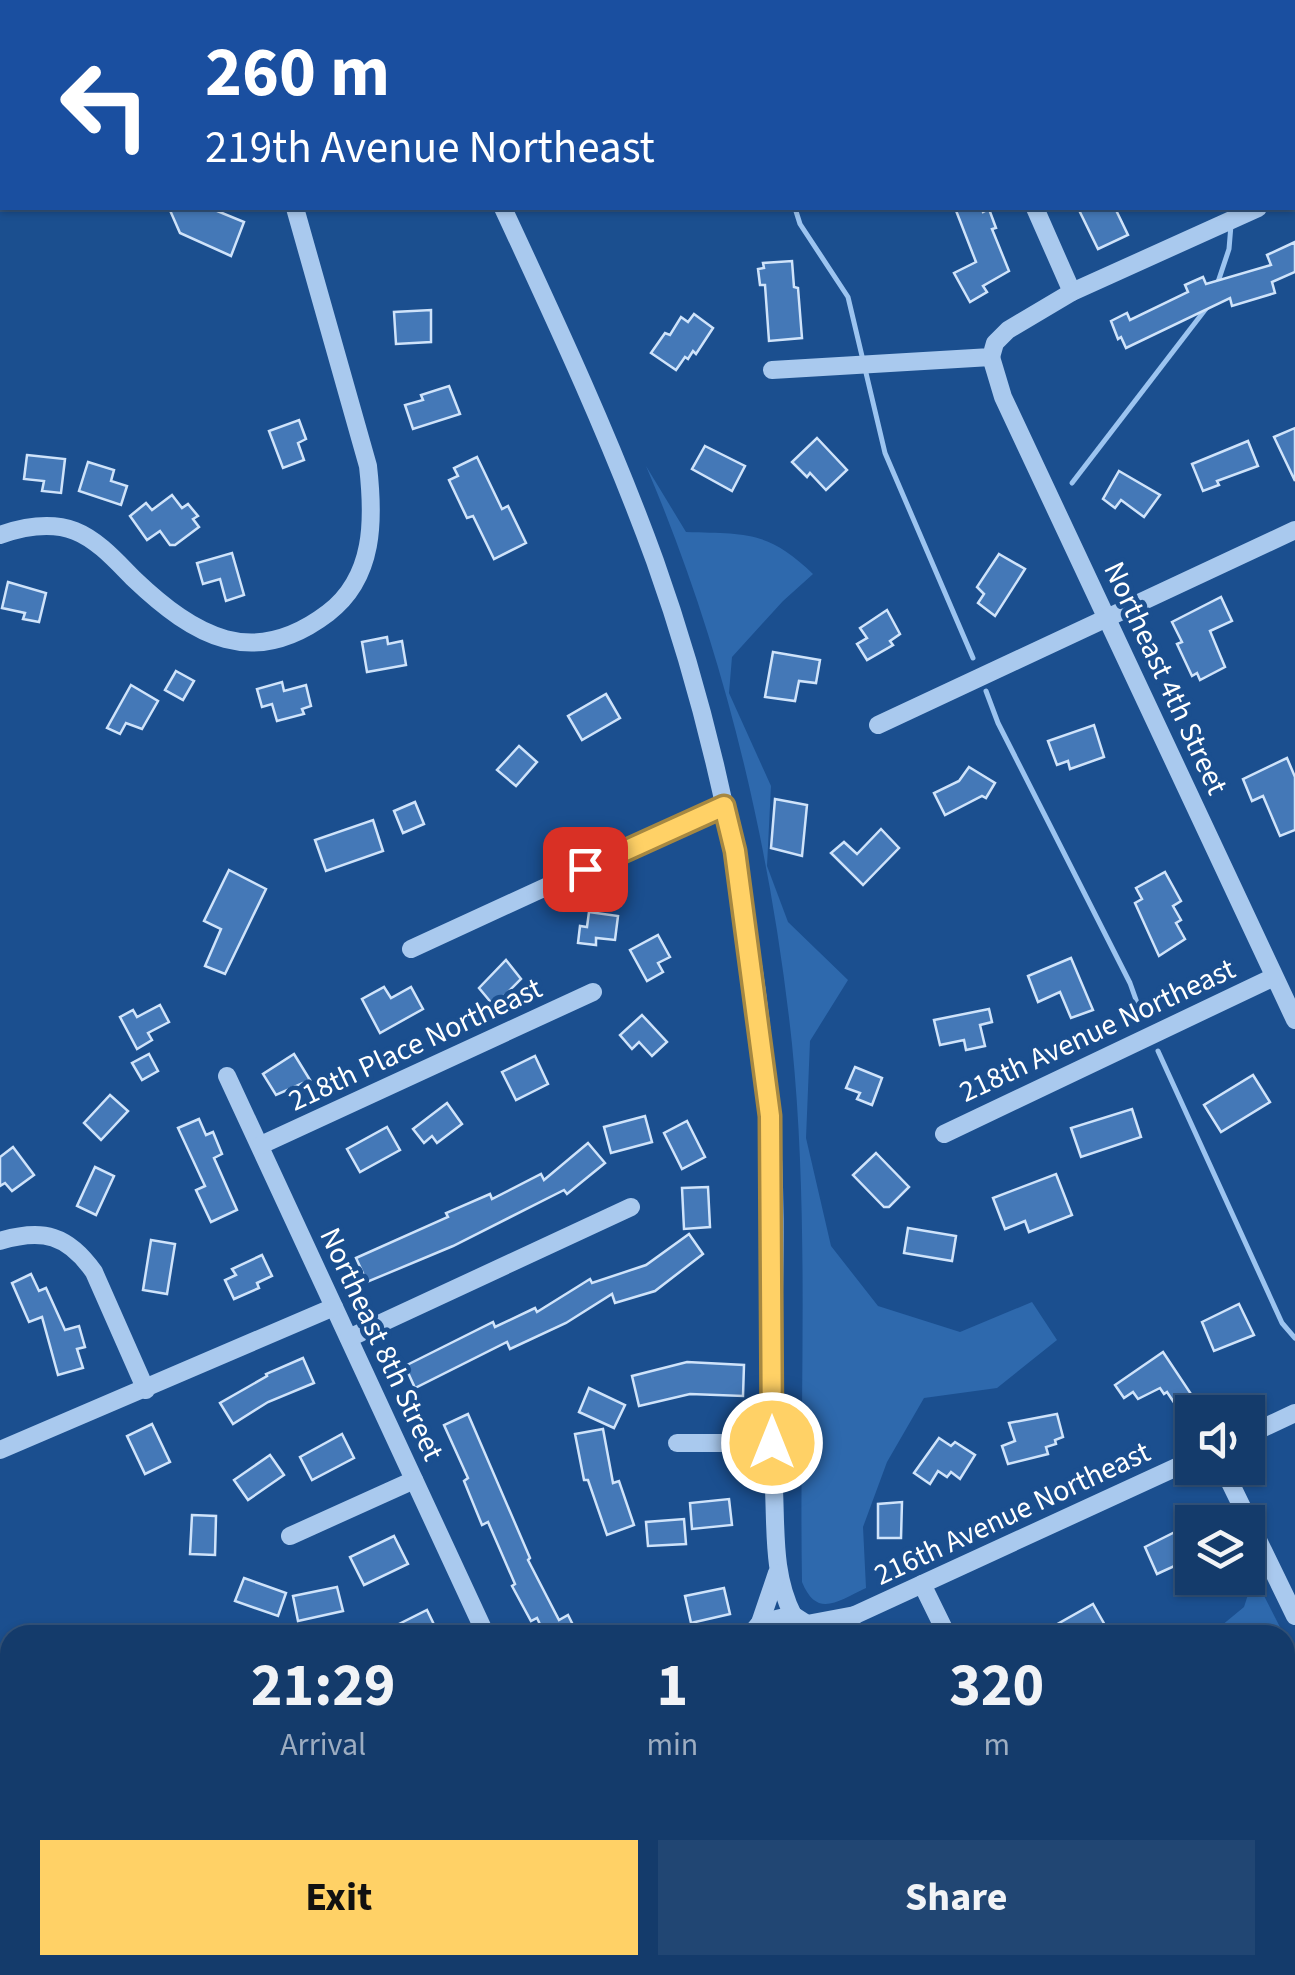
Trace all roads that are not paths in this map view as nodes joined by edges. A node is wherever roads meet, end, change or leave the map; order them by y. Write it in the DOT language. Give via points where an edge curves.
graph roads {
  1 [pos="296,210"];
  2 [pos="504,210"];
  3 [pos="1036,210"];
  4 [pos="1254,210"];
  5 [pos="1072,292"];
  6 [pos="991,357"];
  7 [pos="772,370"];
  8 [pos="1295,530"];
  9 [pos="0,535"];
  10 [pos="1107,616"];
  11 [pos="878,725"];
  12 [pos="724,806"];
  13 [pos="411,949"];
  14 [pos="1274,977"];
  15 [pos="593,992"];
  16 [pos="1295,1020"];
  17 [pos="228,1076"];
  18 [pos="944,1134"];
  19 [pos="261,1145"];
  20 [pos="631,1207"];
  21 [pos="0,1241"];
  22 [pos="334,1307"];
  23 [pos="349,1338"];
  24 [pos="146,1390"];
  25 [pos="1295,1413"];
  26 [pos="1265,1427"];
  27 [pos="677,1443"];
  28 [pos="772,1443"];
  29 [pos="0,1450"];
  30 [pos="1175,1468"];
  31 [pos="414,1480"];
  32 [pos="1231,1485"];
  33 [pos="290,1536"];
  34 [pos="778,1572"];
  35 [pos="922,1584"];
  36 [pos="855,1615"];
  37 [pos="1295,1616"];
  38 [pos="481,1625"];
  39 [pos="757,1625"];
  40 [pos="805,1625"];
  41 [pos="846,1625"];
  42 [pos="942,1625"];
  1 -- 9 [label="street" via="368,466 373,508 368,553 334,608 287,638 235,642 187,624 75,531 50,526"];
  2 -- 12 [label="street" via="582,377 655,562"];
  3 -- 5 [label="street"];
  4 -- 5 [label="street"];
  5 -- 6 [label="street" via="1008,330"];
  6 -- 7 [label="street"];
  6 -- 10 [label="street, Northeast 4th Street" via="1003,397"];
  8 -- 10 [label="street"];
  10 -- 11 [label="street"];
  10 -- 14 [label="street, Northeast 4th Street"];
  12 -- 13 [label="street"];
  12 -- 28 [label="street" via="770,1116"];
  14 -- 16 [label="street, Northeast 4th Street"];
  14 -- 18 [label="street, 218th Avenue Northeast"];
  15 -- 19 [label="street, 218th Place Northeast"];
  17 -- 19 [label="street, Northeast 8th Street"];
  19 -- 22 [label="street, Northeast 8th Street"];
  20 -- 23 [label="street"];
  21 -- 24 [label="street" via="41,1234 82,1255"];
  22 -- 23 [label="street, Northeast 8th Street"];
  22 -- 24 [label="street"];
  23 -- 31 [label="street, Northeast 8th Street"];
  24 -- 29 [label="street"];
  25 -- 26 [label="street"];
  27 -- 28 [label="street"];
  28 -- 34 [label="street"];
  30 -- 35 [label="street, 216th Avenue Northeast"];
  31 -- 33 [label="street"];
  31 -- 38 [label="street, Northeast 8th Street"];
  32 -- 37 [label="street"];
  34 -- 39 [label="street"];
  34 -- 40 [label="street" via="783,1596"];
  35 -- 36 [label="street, 216th Avenue Northeast"];
  35 -- 42 [label="street"];
  36 -- 40 [label="street, 216th Avenue Northeast"];
  36 -- 41 [label="street, 216th Avenue Northeast"];
}
